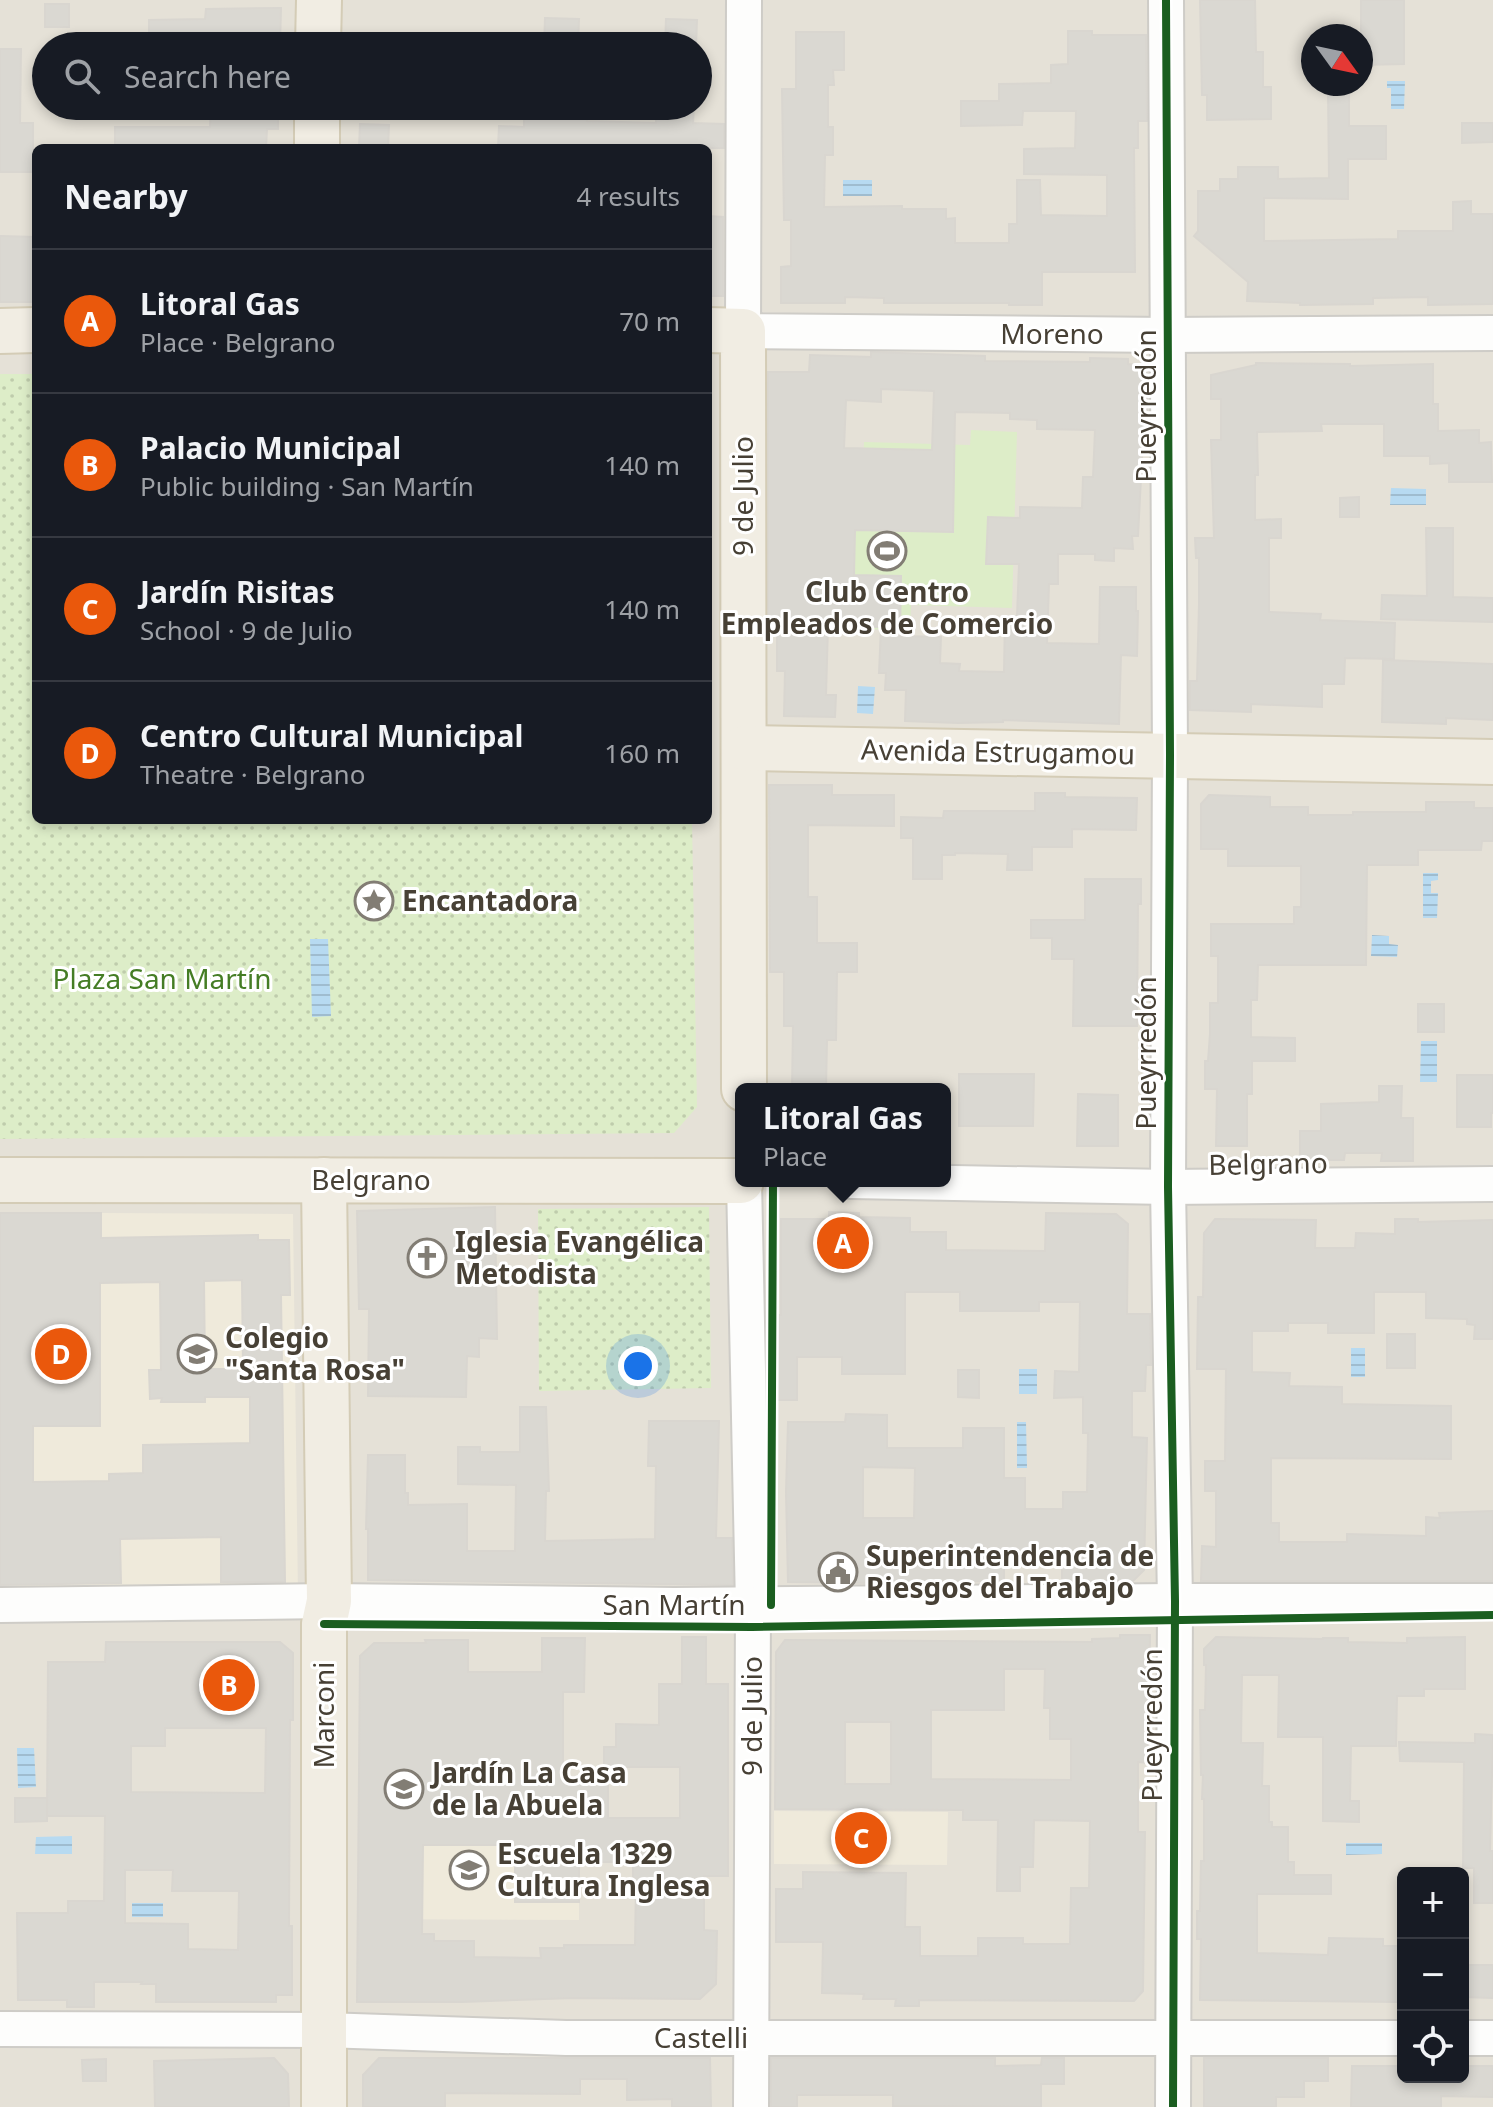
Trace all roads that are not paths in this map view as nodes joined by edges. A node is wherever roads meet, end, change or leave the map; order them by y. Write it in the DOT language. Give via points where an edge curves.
graph roads {
  1 [pos="319,0"];
  2 [pos="744,0"];
  3 [pos="1166,0"];
  4 [pos="318,32"];
  5 [pos="317,120"];
  6 [pos="317,144"];
  7 [pos="32,330"];
  8 [pos="0,331"];
  9 [pos="726,331"];
  10 [pos="1493,333"];
  11 [pos="1167,335"];
  12 [pos="744,748"];
  13 [pos="1170,755"];
  14 [pos="1493,762"];
  15 [pos="744,1083"];
  16 [pos="0,1180"];
  17 [pos="324,1180"];
  18 [pos="735,1181"];
  19 [pos="951,1183"];
  20 [pos="1493,1184"];
  21 [pos="743,1187"];
  22 [pos="1168,1187"];
  23 [pos="329,1601"];
  24 [pos="1175,1601"];
  25 [pos="1493,1601"];
  26 [pos="0,1605"];
  27 [pos="753,1605"];
  28 [pos="0,2029"];
  29 [pos="324,2030"];
  30 [pos="751,2038"];
  31 [pos="1173,2038"];
  32 [pos="1397,2038"];
  33 [pos="1469,2038"];
  34 [pos="1493,2038"];
  35 [pos="324,2107"];
  36 [pos="751,2107"];
  37 [pos="1173,2107"];
  1 -- 4 [label="main road"];
  2 -- 9 [label="street, 9 de Julio"];
  3 -- 11 [label="street, Pueyrredón"];
  5 -- 6 [label="main road"];
  7 -- 8 [label="main road"];
  9 -- 11 [label="street, Moreno"];
  9 -- 12 [label="main road, 9 de Julio"];
  10 -- 11 [label="street, Moreno"];
  11 -- 13 [label="street, Pueyrredón"];
  12 -- 13 [label="main road, Avenida Estrugamou"];
  12 -- 15 [label="main road, 9 de Julio"];
  13 -- 14 [label="main road, Avenida Estrugamou"];
  13 -- 22 [label="street, Pueyrredón"];
  16 -- 17 [label="main road, Belgrano"];
  17 -- 18 [label="main road, Belgrano"];
  17 -- 23 [label="main road, Marconi"];
  19 -- 22 [label="street, Belgrano"];
  20 -- 22 [label="street, Belgrano"];
  21 -- 27 [label="street, 9 de Julio"];
  22 -- 24 [label="street, Pueyrredón"];
  23 -- 26 [label="street, San Martín"];
  23 -- 27 [label="street, San Martín"];
  23 -- 29 [label="main road, Marconi" via="324,1624"];
  24 -- 25 [label="street, San Martín"];
  24 -- 27 [label="street, San Martín"];
  24 -- 31 [label="street, Pueyrredón"];
  27 -- 30 [label="street, 9 de Julio"];
  28 -- 29 [label="street, Castelli"];
  29 -- 30 [label="street, Castelli"];
  29 -- 35 [label="main road, Marconi"];
  30 -- 31 [label="street, Castelli"];
  30 -- 36 [label="street, 9 de Julio"];
  31 -- 32 [label="street, Castelli"];
  31 -- 37 [label="street, Pueyrredón"];
  33 -- 34 [label="street"];
}
